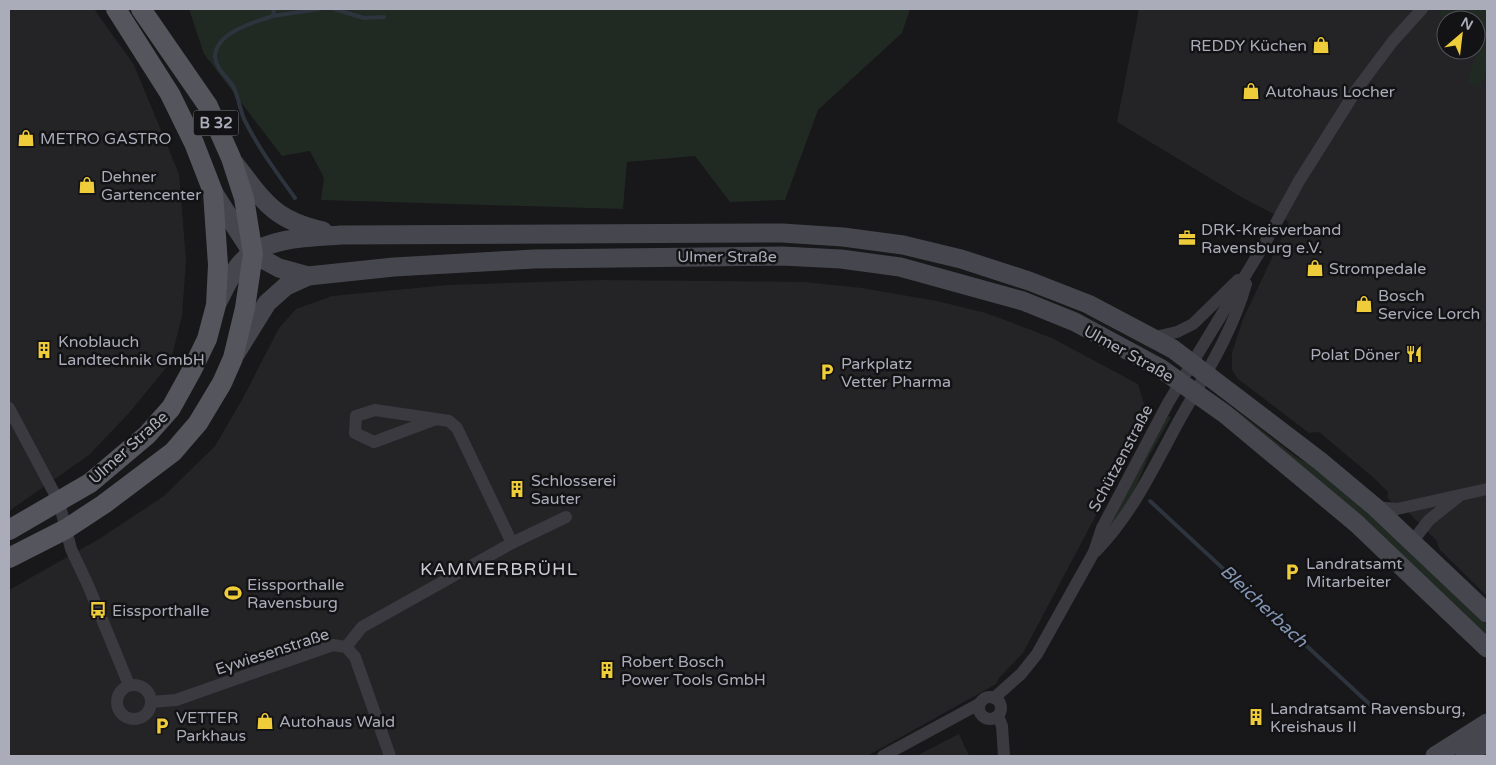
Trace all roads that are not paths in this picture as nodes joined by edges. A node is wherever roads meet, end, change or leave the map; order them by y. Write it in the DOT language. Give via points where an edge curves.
graph roads {
  1 [pos="116,9"];
  2 [pos="141,9"];
  3 [pos="1422,9"];
  4 [pos="231,158"];
  5 [pos="213,192"];
  6 [pos="341,235"];
  7 [pos="253,254"];
  8 [pos="1251,268"];
  9 [pos="308,276"];
  10 [pos="216,305"];
  11 [pos="1150,338"];
  12 [pos="233,358"];
  13 [pos="1199,368"];
  14 [pos="1188,387"];
  15 [pos="9,408"];
  16 [pos="436,419"];
  17 [pos="1487,489"];
  18 [pos="1460,495"];
  19 [pos="59,502"];
  20 [pos="1374,507"];
  21 [pos="566,517"];
  22 [pos="9,530"];
  23 [pos="66,530"];
  24 [pos="1412,542"];
  25 [pos="512,543"];
  26 [pos="1094,552"];
  27 [pos="9,558"];
  28 [pos="1487,613"];
  29 [pos="1454,617"];
  30 [pos="346,647"];
  31 [pos="1487,648"];
  32 [pos="1487,662"];
  33 [pos="129,685"];
  34 [pos="998,696"];
  35 [pos="151,702"];
  36 [pos="976,708"];
  37 [pos="998,720"];
  38 [pos="1486,727"];
  39 [pos="390,756"];
  40 [pos="883,756"];
  41 [pos="1004,756"];
  42 [pos="1435,756"];
  43 [pos="1464,756"];
  1 -- 5 [label="main road, B 32" via="170,94"];
  2 -- 4 [label="main road, B 32" via="208,106"];
  3 -- 8 [label="street, Ulmer Straße" via="1357,89 1299,181"];
  4 -- 6 [label="main road" via="276,214 298,225"];
  4 -- 7 [label="main road, B 32" via="244,198"];
  5 -- 7 [label="main road, Ulmer Straße"];
  5 -- 10 [label="main road, B 32" via="218,265"];
  6 -- 7 [label="main road, Ulmer Straße" via="288,240 268,245"];
  6 -- 11 [label="main road, Ulmer Straße" via="674,232 843,236 903,245 962,259 1029,281 1088,304"];
  7 -- 9 [label="main road, Ulmer Straße" via="279,268"];
  7 -- 10 [label="main road, Ulmer Straße" via="238,266"];
  7 -- 12 [label="main road, B 32"];
  8 -- 11 [label="street, Ulmer Straße" via="1193,324 1177,332"];
  8 -- 13 [label="street, Ulmer Straße"];
  9 -- 12 [label="main road" via="286,286 267,303"];
  9 -- 14 [label="main road, Ulmer Straße" via="394,267 534,259 723,255 841,259 900,267 1023,301 1076,322"];
  10 -- 19 [label="main road, Ulmer Straße / B 32" via="207,339 171,408 147,434 90,483"];
  11 -- 13 [label="main road, Ulmer Straße"];
  12 -- 23 [label="main road, Ulmer Straße / B 32" via="198,423 173,452"];
  13 -- 14 [label="street, Ulmer Straße"];
  13 -- 14 [label="street, Ulmer Straße"];
  13 -- 20 [label="main road, Ulmer Straße"];
  14 -- 26 [label="street, Schützenstraße" via="1102,528"];
  14 -- 26 [label="street, Schützenstraße" via="1147,482 1114,532"];
  14 -- 29 [label="main road, Ulmer Straße" via="1356,523"];
  15 -- 19 [label="street"];
  16 -- 16 [label="street" via="374,442 355,433 356,416 375,410"];
  16 -- 25 [label="street" via="449,421 457,428"];
  17 -- 18 [label="street"];
  18 -- 20 [label="street" via="1396,508"];
  18 -- 24 [label="street" via="1429,520"];
  19 -- 22 [label="main road, Ulmer Straße / B 32"];
  19 -- 23 [label="street"];
  20 -- 24 [label="main road, Ulmer Straße"];
  21 -- 25 [label="street"];
  23 -- 27 [label="main road, Ulmer Straße / B 32"];
  23 -- 33 [label="street" via="71,549"];
  24 -- 28 [label="main road, Ulmer Straße"];
  25 -- 30 [label="street" via="362,627"];
  26 -- 34 [label="street, Schützenstraße" via="1037,654"];
  29 -- 31 [label="main road, Ulmer Straße"];
  29 -- 32 [label="main road"];
  30 -- 35 [label="street, Eywiesenstraße" via="333,644 176,700"];
  30 -- 39 [label="street, Eywiesenstraße" via="355,657"];
  33 -- 35 [label="street" via="144,688"];
  33 -- 35 [label="street" via="117,697 118,709 125,716 135,719 144,716"];
  34 -- 36 [label="street" via="983,700"];
  34 -- 37 [label="street" via="1001,711"];
  36 -- 37 [label="street" via="982,717"];
  36 -- 40 [label="street"];
  37 -- 41 [label="street"];
  38 -- 42 [label="main road"];
  38 -- 43 [label="main road"];
}
